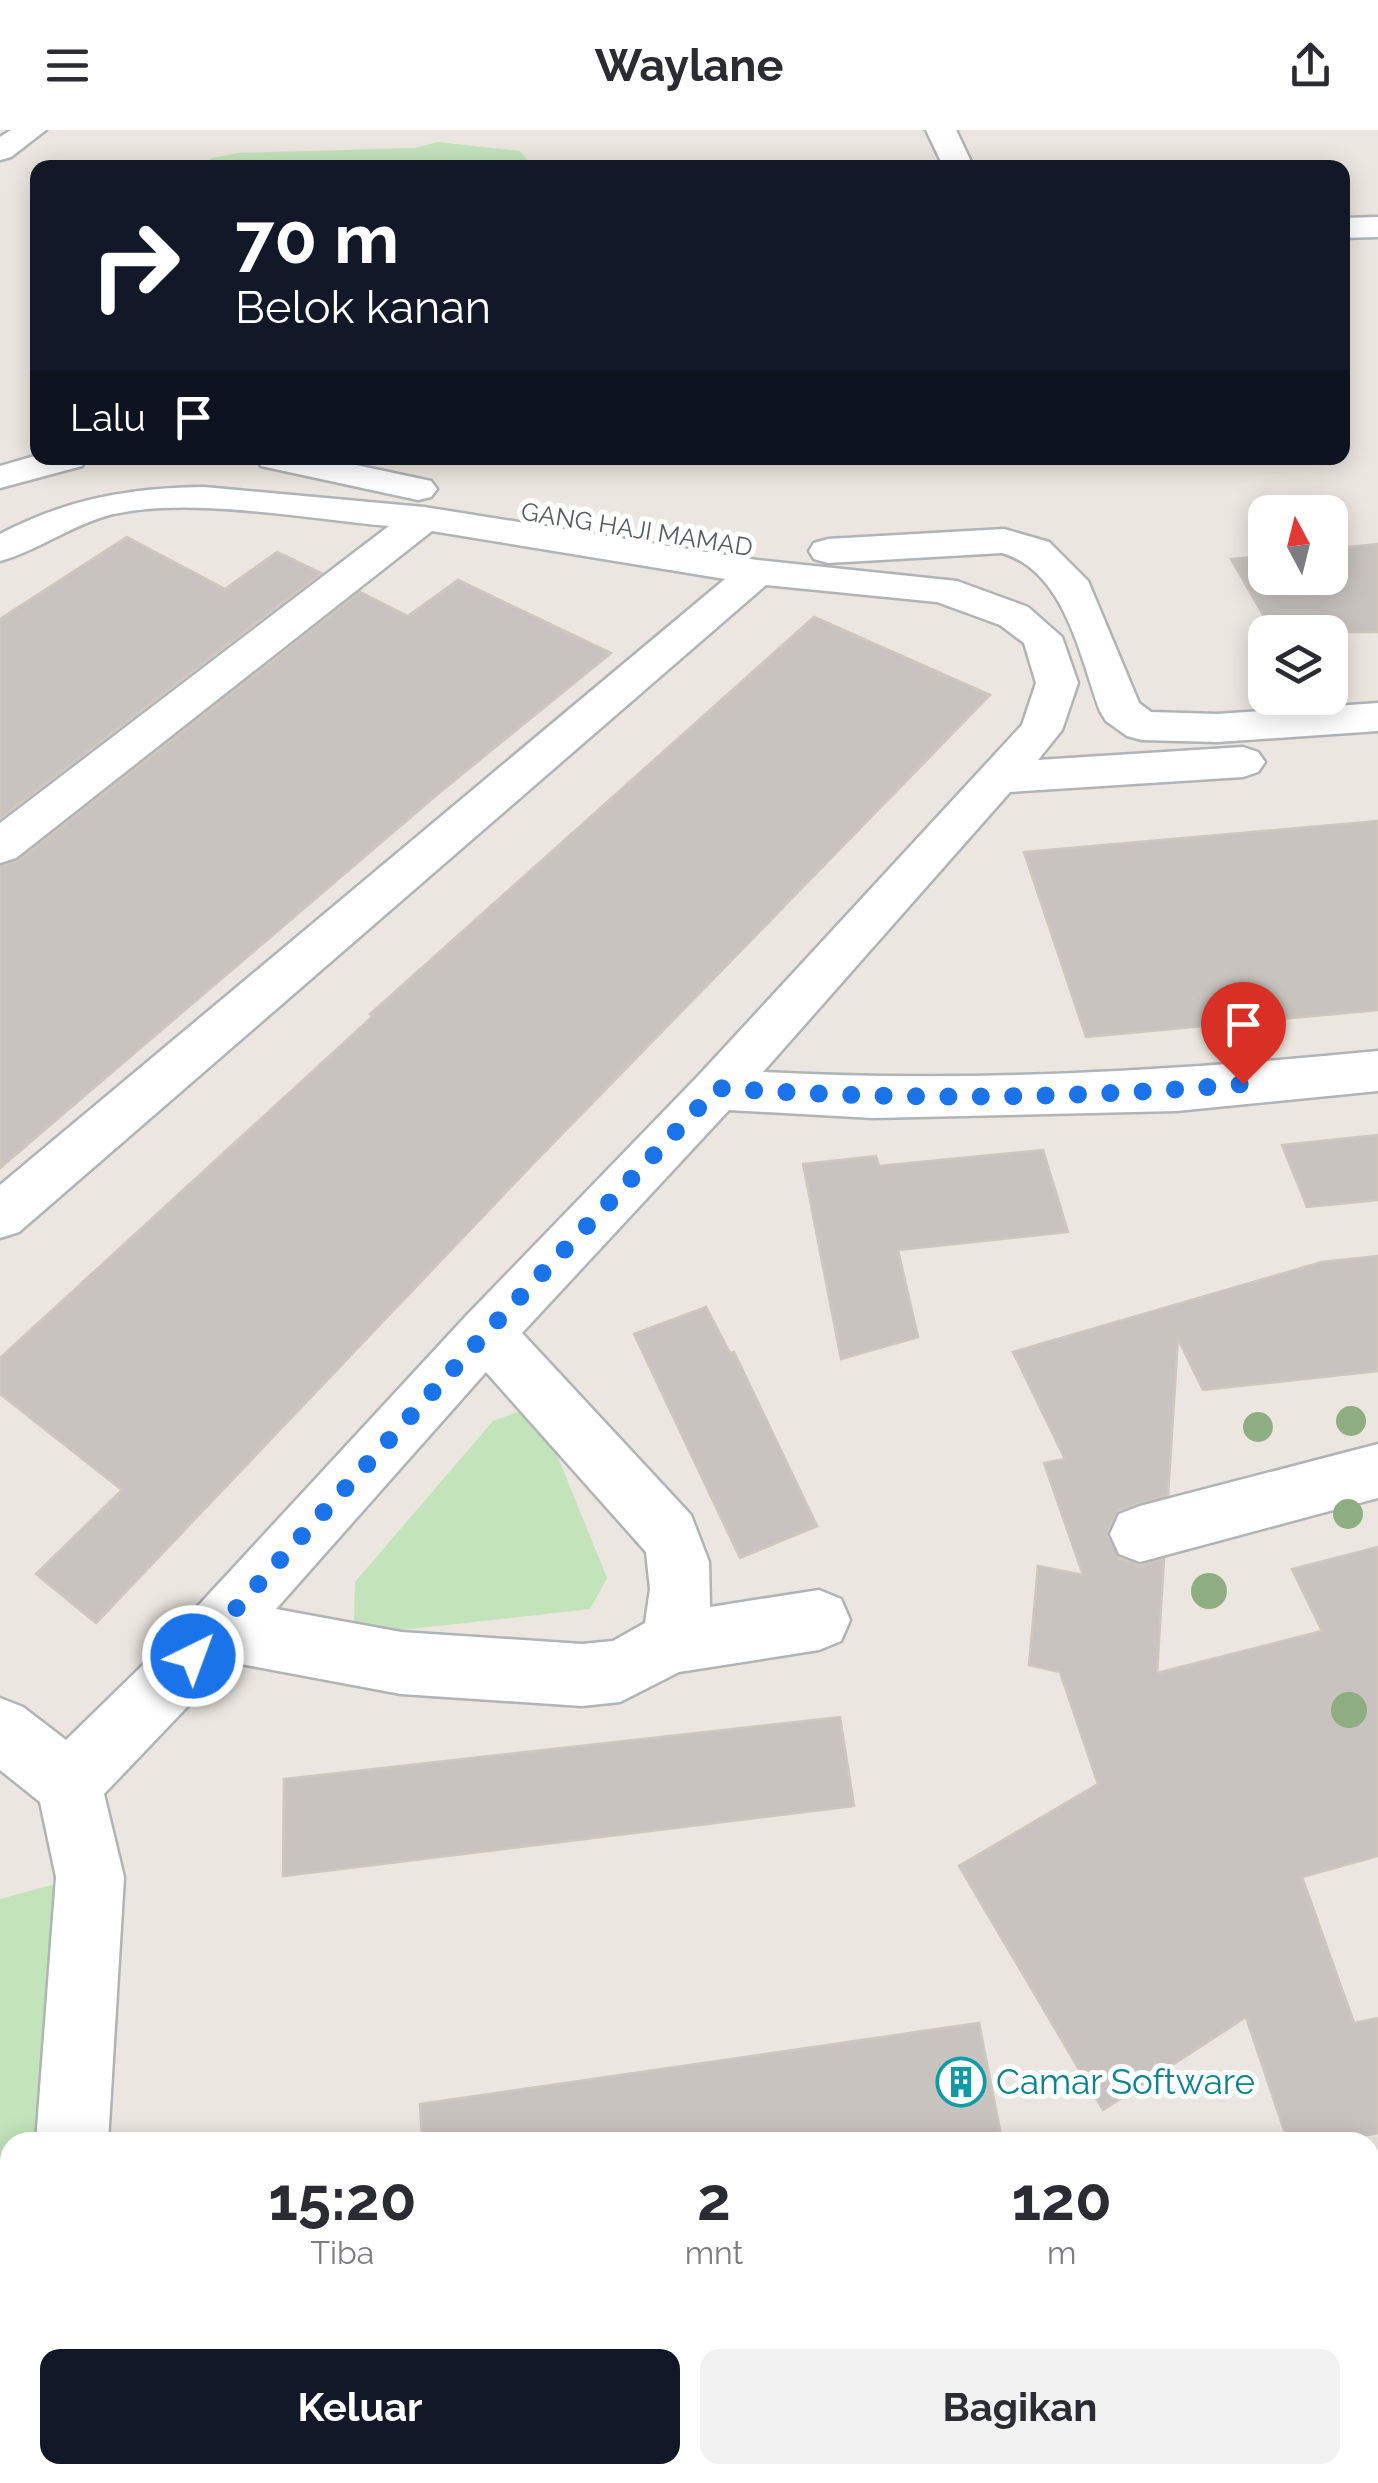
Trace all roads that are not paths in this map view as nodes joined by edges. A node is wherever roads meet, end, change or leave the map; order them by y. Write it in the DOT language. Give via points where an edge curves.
graph roads {
  1 [pos="31,130"];
  2 [pos="941,130"];
  3 [pos="0,151"];
  4 [pos="955,160"];
  5 [pos="1350,228"];
  6 [pos="1378,228"];
  7 [pos="44,465"];
  8 [pos="309,465"];
  9 [pos="0,477"];
  10 [pos="424,518"];
  11 [pos="0,549"];
  12 [pos="757,572"];
  13 [pos="1378,718"];
  14 [pos="1378,753"];
  15 [pos="997,778"];
  16 [pos="0,847"];
  17 [pos="1378,1071"];
  18 [pos="717,1088"];
  19 [pos="0,1216"];
  20 [pos="486,1333"];
  21 [pos="1378,1471"];
  22 [pos="1140,1534"];
  23 [pos="819,1620"];
  24 [pos="217,1629"];
  25 [pos="670,1642"];
  26 [pos="0,1730"];
  27 [pos="69,1783"];
  28 [pos="73,2132"];
  1 -- 3 [label="street"];
  2 -- 4 [label="street"];
  5 -- 6 [label="street"];
  7 -- 9 [label="street"];
  8 -- 13 [label="street, GANG HAJI MAMAD" via="546,518 722,546 858,551 1004,541 1035,550 1074,590 1121,711 1142,726"];
  10 -- 11 [label="street" via="143,498 51,522"];
  10 -- 12 [label="street"];
  10 -- 16 [label="street"];
  12 -- 15 [label="street" via="943,590 1014,616 1042,637 1058,683 1040,730"];
  12 -- 19 [label="street"];
  14 -- 15 [label="street"];
  15 -- 18 [label="street"];
  17 -- 18 [label="street" via="1176,1090 986,1096 873,1098"];
  18 -- 20 [label="street"];
  20 -- 24 [label="street"];
  20 -- 25 [label="street" via="670,1535 681,1587"];
  21 -- 22 [label="street"];
  23 -- 25 [label="street"];
  24 -- 25 [label="street" via="401,1663 582,1675 620,1670"];
  24 -- 27 [label="street"];
  26 -- 27 [label="street"];
  27 -- 28 [label="street" via="90,1877"];
}
